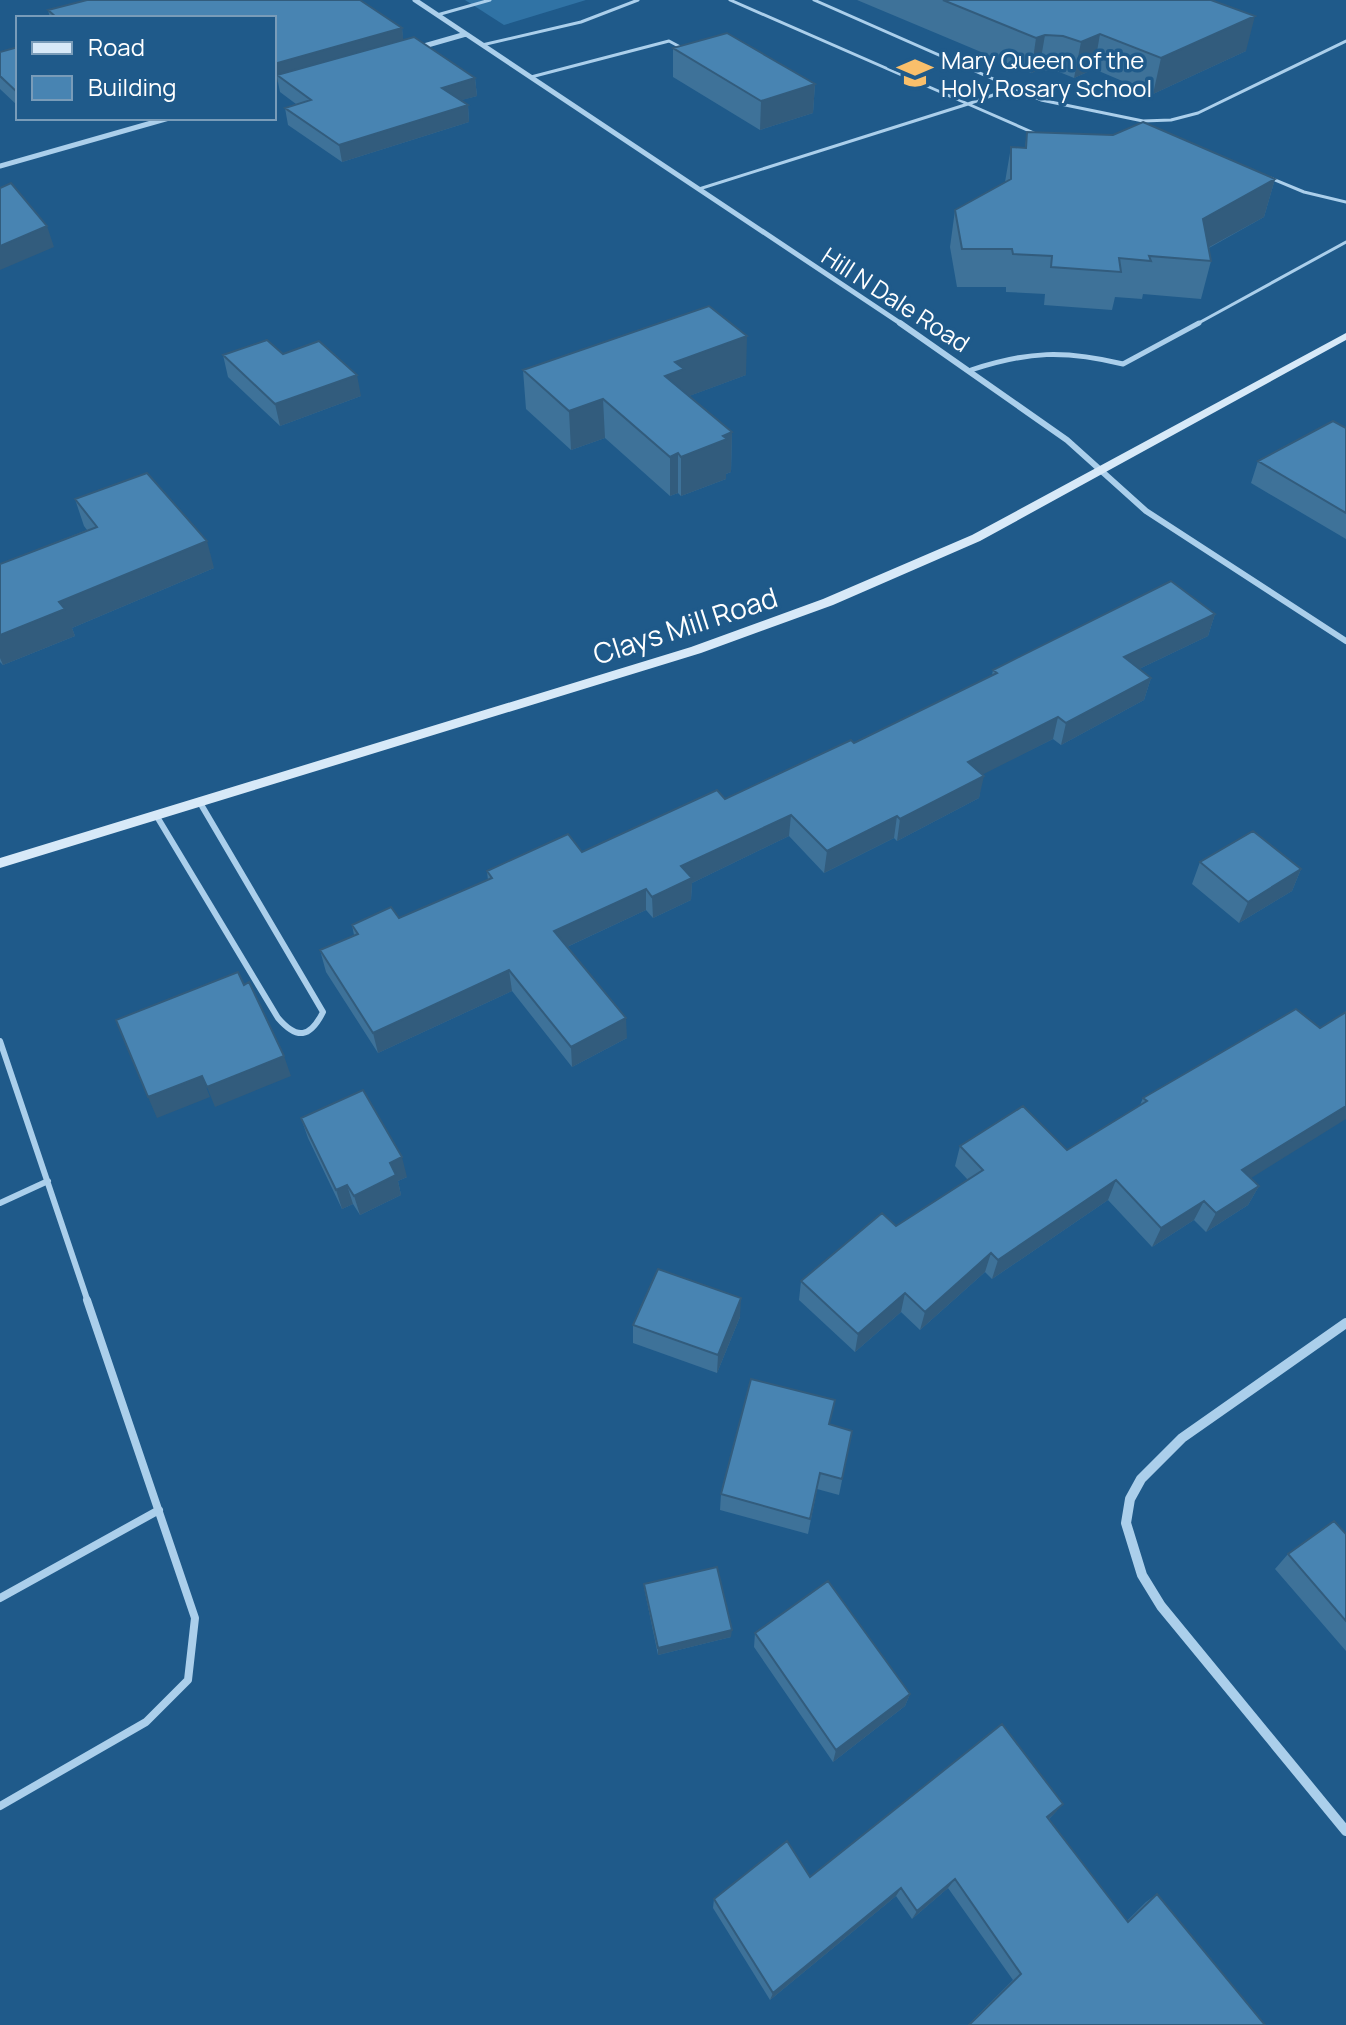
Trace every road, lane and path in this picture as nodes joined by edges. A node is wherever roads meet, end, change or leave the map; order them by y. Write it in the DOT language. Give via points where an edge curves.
graph roads {
  1 [pos="415,0"];
  2 [pos="490,0"];
  3 [pos="638,0"];
  4 [pos="730,0"];
  5 [pos="814,0"];
  6 [pos="437,15"];
  7 [pos="466,34"];
  8 [pos="1346,41"];
  9 [pos="482,45"];
  10 [pos="406,51"];
  11 [pos="695,55"];
  12 [pos="531,77"];
  13 [pos="1013,88"];
  14 [pos="968,104"];
  15 [pos="162,120"];
  16 [pos="1143,121"];
  17 [pos="1155,128"];
  18 [pos="1046,134"];
  19 [pos="0,166"];
  20 [pos="1263,175"];
  21 [pos="699,189"];
  22 [pos="1346,202"];
  23 [pos="1346,242"];
  24 [pos="1346,336"];
  25 [pos="971,370"];
  26 [pos="1102,472"];
  27 [pos="1346,641"];
  28 [pos="199,801"];
  29 [pos="155,814"];
  30 [pos="0,863"];
  31 [pos="0,1041"];
  32 [pos="48,1181"];
  33 [pos="0,1203"];
  34 [pos="1346,1323"];
  35 [pos="159,1510"];
  36 [pos="0,1598"];
  37 [pos="0,1806"];
  38 [pos="1346,1831"];
  1 -- 6 [label="street, Hill N Dale Road"];
  2 -- 6 [label="lane"];
  3 -- 9 [label="lane" via="581,22"];
  4 -- 14 [label="lane"];
  5 -- 13 [label="lane"];
  6 -- 7 [label="street, Hill N Dale Road"];
  7 -- 9 [label="street, Hill N Dale Road"];
  7 -- 10 [label="street"];
  8 -- 16 [label="lane" via="1198,113"];
  9 -- 12 [label="street, Hill N Dale Road"];
  11 -- 12 [label="lane" via="669,41"];
  12 -- 21 [label="street, Hill N Dale Road"];
  13 -- 14 [label="lane"];
  13 -- 16 [label="lane" via="1041,100"];
  14 -- 18 [label="lane" via="1031,133"];
  14 -- 21 [label="lane"];
  15 -- 19 [label="street"];
  16 -- 17 [label="lane"];
  20 -- 22 [label="lane"];
  21 -- 25 [label="street, Hill N Dale Road"];
  23 -- 25 [label="lane" via="1123,364 1048,350"];
  24 -- 26 [label="main road, Clays Mill Road"];
  25 -- 26 [label="street, Hill N Dale Road"];
  26 -- 27 [label="street, Hill N Dale Road" via="1146,511"];
  26 -- 28 [label="main road, Clays Mill Road" via="921,564 816,607 696,650"];
  28 -- 29 [label="main road, Clays Mill Road"];
  28 -- 29 [label="lane" via="323,1012 315,1028 303,1034 289,1031 278,1018"];
  29 -- 30 [label="main road, Clays Mill Road"];
  31 -- 32 [label="lane"];
  32 -- 33 [label="lane"];
  32 -- 35 [label="lane"];
  34 -- 38 [label="street" via="1182,1438 1141,1479 1126,1523 1142,1575 1161,1606"];
  35 -- 36 [label="lane"];
  35 -- 37 [label="lane" via="195,1618 188,1680 146,1722"];
}
